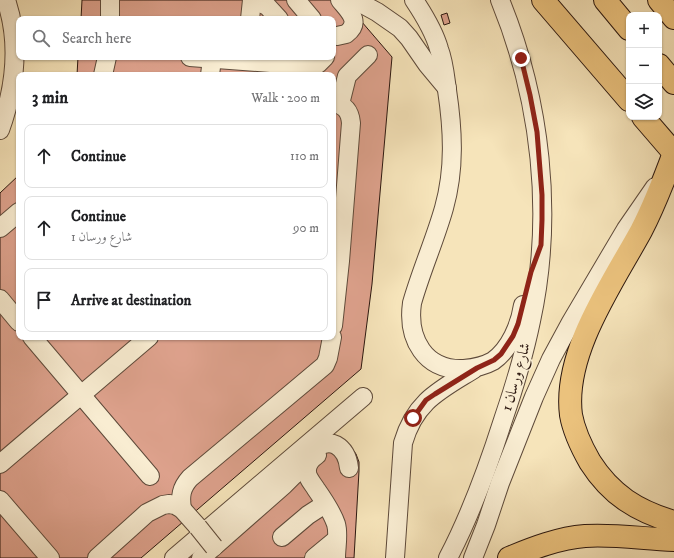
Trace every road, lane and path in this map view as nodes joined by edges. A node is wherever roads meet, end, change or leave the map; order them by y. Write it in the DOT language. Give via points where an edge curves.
graph roads {
  1 [pos="6,0"];
  2 [pos="110,0"];
  3 [pos="252,0"];
  4 [pos="296,0"];
  5 [pos="340,0"];
  6 [pos="414,0"];
  7 [pos="500,0"];
  8 [pos="543,0"];
  9 [pos="605,0"];
  10 [pos="659,0"];
  11 [pos="360,2"];
  12 [pos="110,16"];
  13 [pos="250,16"];
  14 [pos="277,16"];
  15 [pos="309,16"];
  16 [pos="674,18"];
  17 [pos="626,25"];
  18 [pos="336,36"];
  19 [pos="368,55"];
  20 [pos="106,60"];
  21 [pos="196,60"];
  22 [pos="253,60"];
  23 [pos="323,60"];
  24 [pos="295,66"];
  25 [pos="211,67"];
  26 [pos="662,69"];
  27 [pos="104,72"];
  28 [pos="674,83"];
  29 [pos="446,88"];
  30 [pos="626,97"];
  31 [pos="336,103"];
  32 [pos="646,120"];
  33 [pos="0,130"];
  34 [pos="674,153"];
  35 [pos="666,174"];
  36 [pos="16,215"];
  37 [pos="0,228"];
  38 [pos="541,245"];
  39 [pos="336,259"];
  40 [pos="0,300"];
  41 [pos="16,319"];
  42 [pos="35,340"];
  43 [pos="145,340"];
  44 [pos="331,340"];
  45 [pos="477,368"];
  46 [pos="81,395"];
  47 [pos="363,397"];
  48 [pos="0,464"];
  49 [pos="150,476"];
  50 [pos="0,500"];
  51 [pos="325,504"];
  52 [pos="182,509"];
  53 [pos="674,522"];
  54 [pos="282,537"];
  55 [pos="337,539"];
  56 [pos="674,540"];
  57 [pos="207,552"];
  58 [pos="50,558"];
  59 [pos="97,558"];
  60 [pos="174,558"];
  61 [pos="314,558"];
  62 [pos="336,558"];
  63 [pos="395,558"];
  64 [pos="448,558"];
  65 [pos="473,558"];
  66 [pos="509,558"];
  1 -- 33 [label="street" via="14,30 15,70"];
  2 -- 12 [label="street"];
  3 -- 13 [label="street"];
  3 -- 14 [label="street" via="267,6"];
  4 -- 15 [label="street"];
  5 -- 18 [label="street" via="354,22 346,34"];
  6 -- 29 [label="street" via="432,30 439,49"];
  7 -- 38 [label="street, شارع ورسان 1" via="521,58 537,132 542,195"];
  8 -- 30 [label="main road"];
  9 -- 17 [label="main road"];
  10 -- 16 [label="main road"];
  11 -- 29 [label="street" via="400,28"];
  19 -- 31 [label="street" via="348,76"];
  20 -- 27 [label="street"];
  21 -- 25 [label="street"];
  22 -- 24 [label="street"];
  22 -- 25 [label="street"];
  23 -- 24 [label="street" via="315,66"];
  26 -- 28 [label="main road"];
  29 -- 45 [label="street" via="453,138 449,185 444,209 412,303 411,325 418,345 431,360 448,368"];
  31 -- 39 [label="street" via="349,112 351,124"];
  32 -- 34 [label="main road"];
  34 -- 35 [label="main road"];
  35 -- 53 [label="main road" via="652,210 591,324 572,379 570,399 576,434 602,480 622,499 652,516"];
  35 -- 65 [label="street" via="626,229 552,359 534,396"];
  36 -- 37 [label="street"];
  38 -- 45 [label="street" via="513,336 501,354"];
  38 -- 64 [label="street, شارع ورسان 1" via="531,321 510,398 485,473"];
  40 -- 41 [label="street"];
  42 -- 46 [label="street"];
  43 -- 46 [label="street"];
  44 -- 52 [label="street" via="324,366 184,484 180,499"];
  45 -- 63 [label="street" via="426,400 407,430 403,443"];
  46 -- 48 [label="street"];
  46 -- 49 [label="street"];
  47 -- 60 [label="street"];
  50 -- 58 [label="street"];
  51 -- 54 [label="street"];
  51 -- 55 [label="street" via="337,526"];
  51 -- 57 [label="street" via="309,477 307,467 318,454 328,453 346,468 348,458 334,444 313,447 284,485"];
  52 -- 57 [label="street, bridge" via="198,527"];
  52 -- 59 [label="street" via="169,504 153,509"];
  55 -- 61 [label="street"];
  55 -- 62 [label="street"];
  56 -- 66 [label="main road" via="584,536 533,548"];
}
